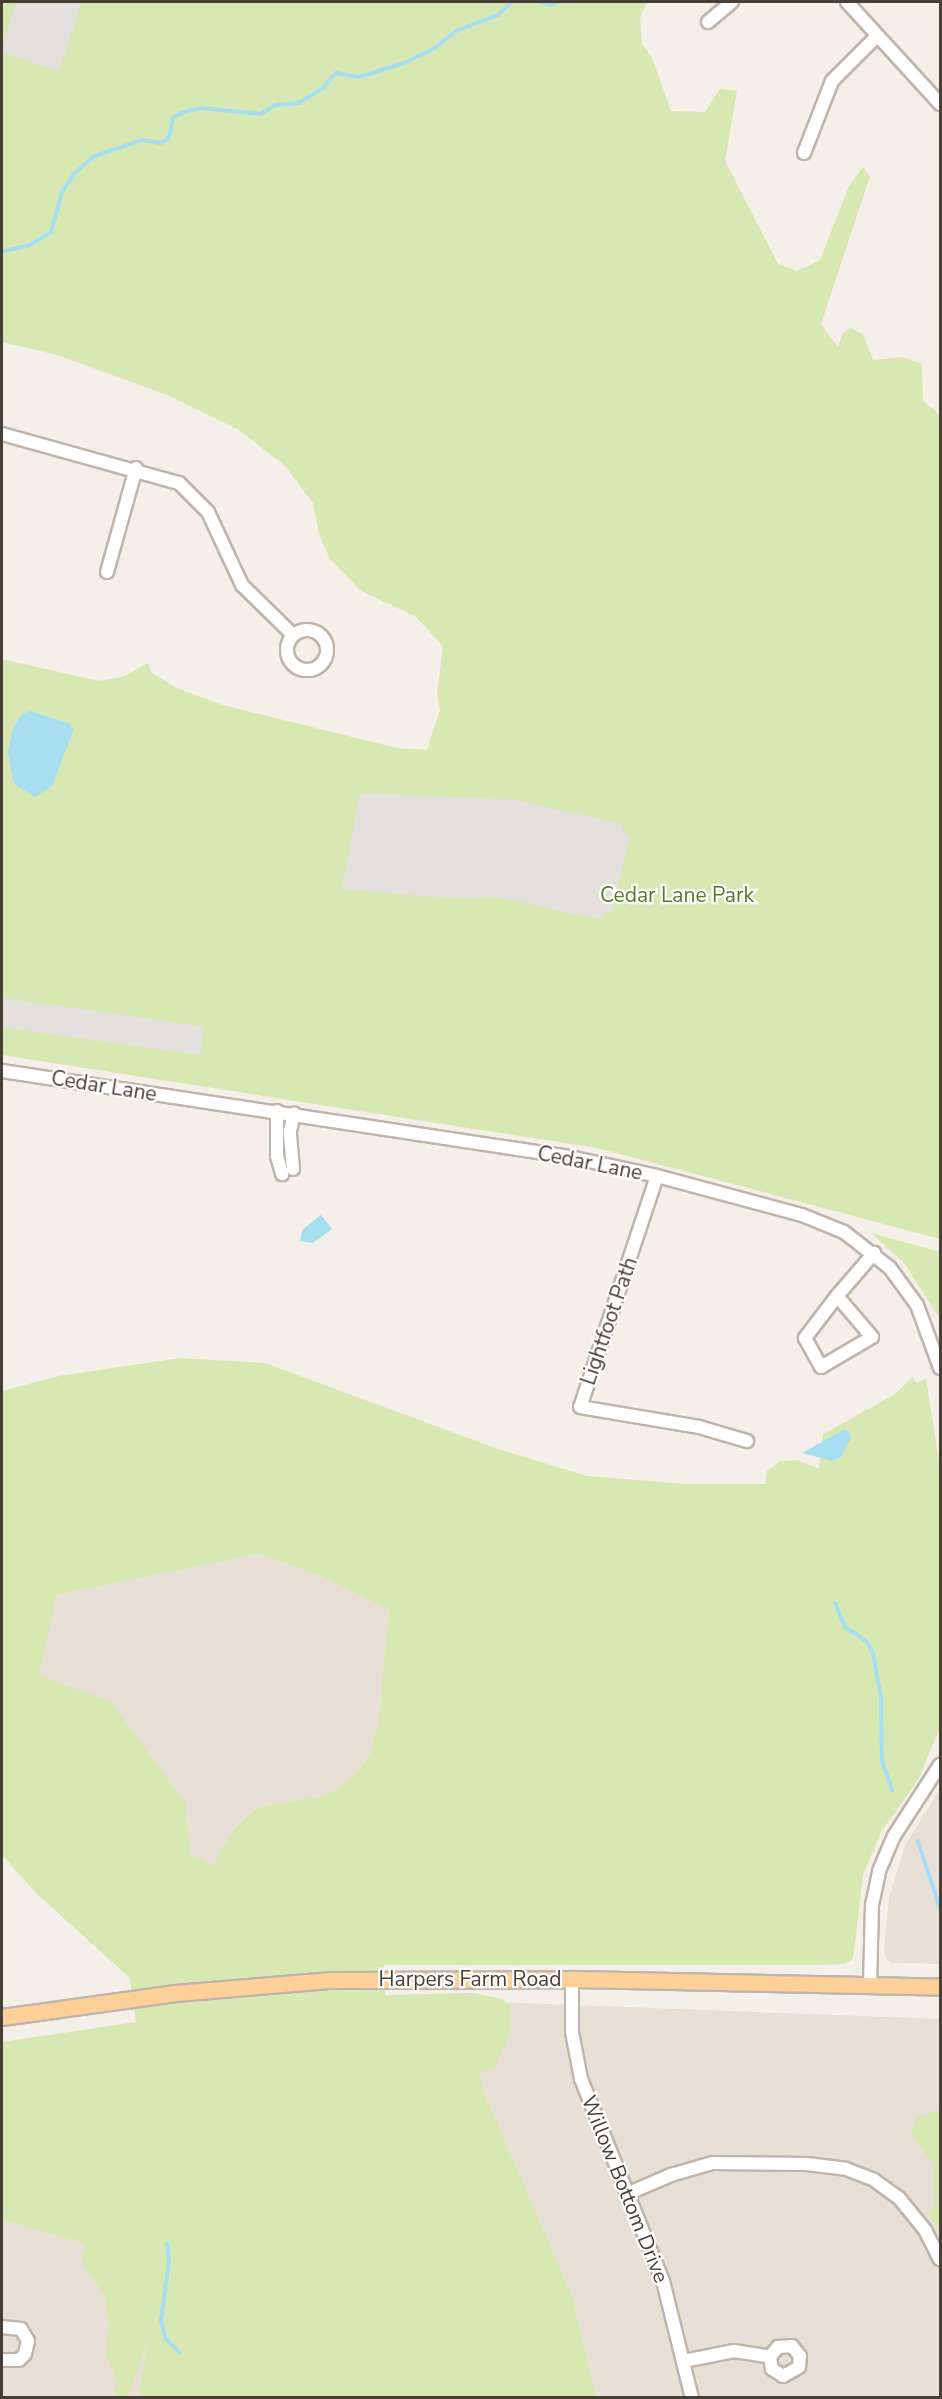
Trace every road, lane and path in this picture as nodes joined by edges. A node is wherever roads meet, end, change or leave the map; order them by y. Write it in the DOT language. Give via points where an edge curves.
graph roads {
  1 [pos="732,2"];
  2 [pos="847,2"];
  3 [pos="708,22"];
  4 [pos="876,37"];
  5 [pos="940,104"];
  6 [pos="804,153"];
  7 [pos="2,434"];
  8 [pos="136,468"];
  9 [pos="107,572"];
  10 [pos="293,636"];
  11 [pos="2,1071"];
  12 [pos="277,1111"];
  13 [pos="294,1113"];
  14 [pos="657,1176"];
  15 [pos="874,1253"];
  16 [pos="837,1296"];
  17 [pos="940,1368"];
  18 [pos="747,1441"];
  19 [pos="940,1765"];
  20 [pos="572,1979"];
  21 [pos="870,1985"];
  22 [pos="940,1987"];
  23 [pos="2,2017"];
  24 [pos="629,2193"];
  25 [pos="940,2259"];
  26 [pos="2,2327"];
  27 [pos="770,2357"];
  28 [pos="2,2360"];
  29 [pos="684,2361"];
  30 [pos="692,2397"];
  1 -- 3 [label="street"];
  2 -- 4 [label="street"];
  4 -- 5 [label="street"];
  4 -- 6 [label="street" via="832,81"];
  7 -- 8 [label="street"];
  8 -- 9 [label="street"];
  8 -- 10 [label="street" via="179,483 197,497 216,527 242,585"];
  11 -- 12 [label="street, Cedar Lane"];
  12 -- 13 [label="street, Cedar Lane"];
  12 -- 13 [label="street" via="277,1156 287,1172"];
  13 -- 14 [label="street, Cedar Lane" via="570,1157"];
  14 -- 15 [label="street, Cedar Lane" via="824,1223"];
  14 -- 18 [label="street, Lightfoot Path" via="580,1407 699,1427"];
  15 -- 16 [label="street"];
  15 -- 17 [label="street, Cedar Lane" via="917,1305"];
  16 -- 16 [label="street" via="805,1338 821,1367 872,1337"];
  19 -- 21 [label="street" via="894,1836 879,1871 872,1905"];
  20 -- 21 [label="main road, Harpers Farm Road"];
  20 -- 23 [label="main road, Harpers Farm Road" via="389,1978 259,1984"];
  20 -- 24 [label="street, Willow Bottom Drive" via="575,2055"];
  21 -- 22 [label="main road, Harpers Farm Road"];
  24 -- 25 [label="street" via="712,2163 807,2164 846,2169 874,2180 900,2198 925,2230"];
  24 -- 29 [label="street, Willow Bottom Drive" via="663,2280"];
  26 -- 28 [label="street" via="21,2329 28,2347 19,2360"];
  27 -- 29 [label="street" via="721,2351"];
  29 -- 30 [label="street, Willow Bottom Drive"];
}
